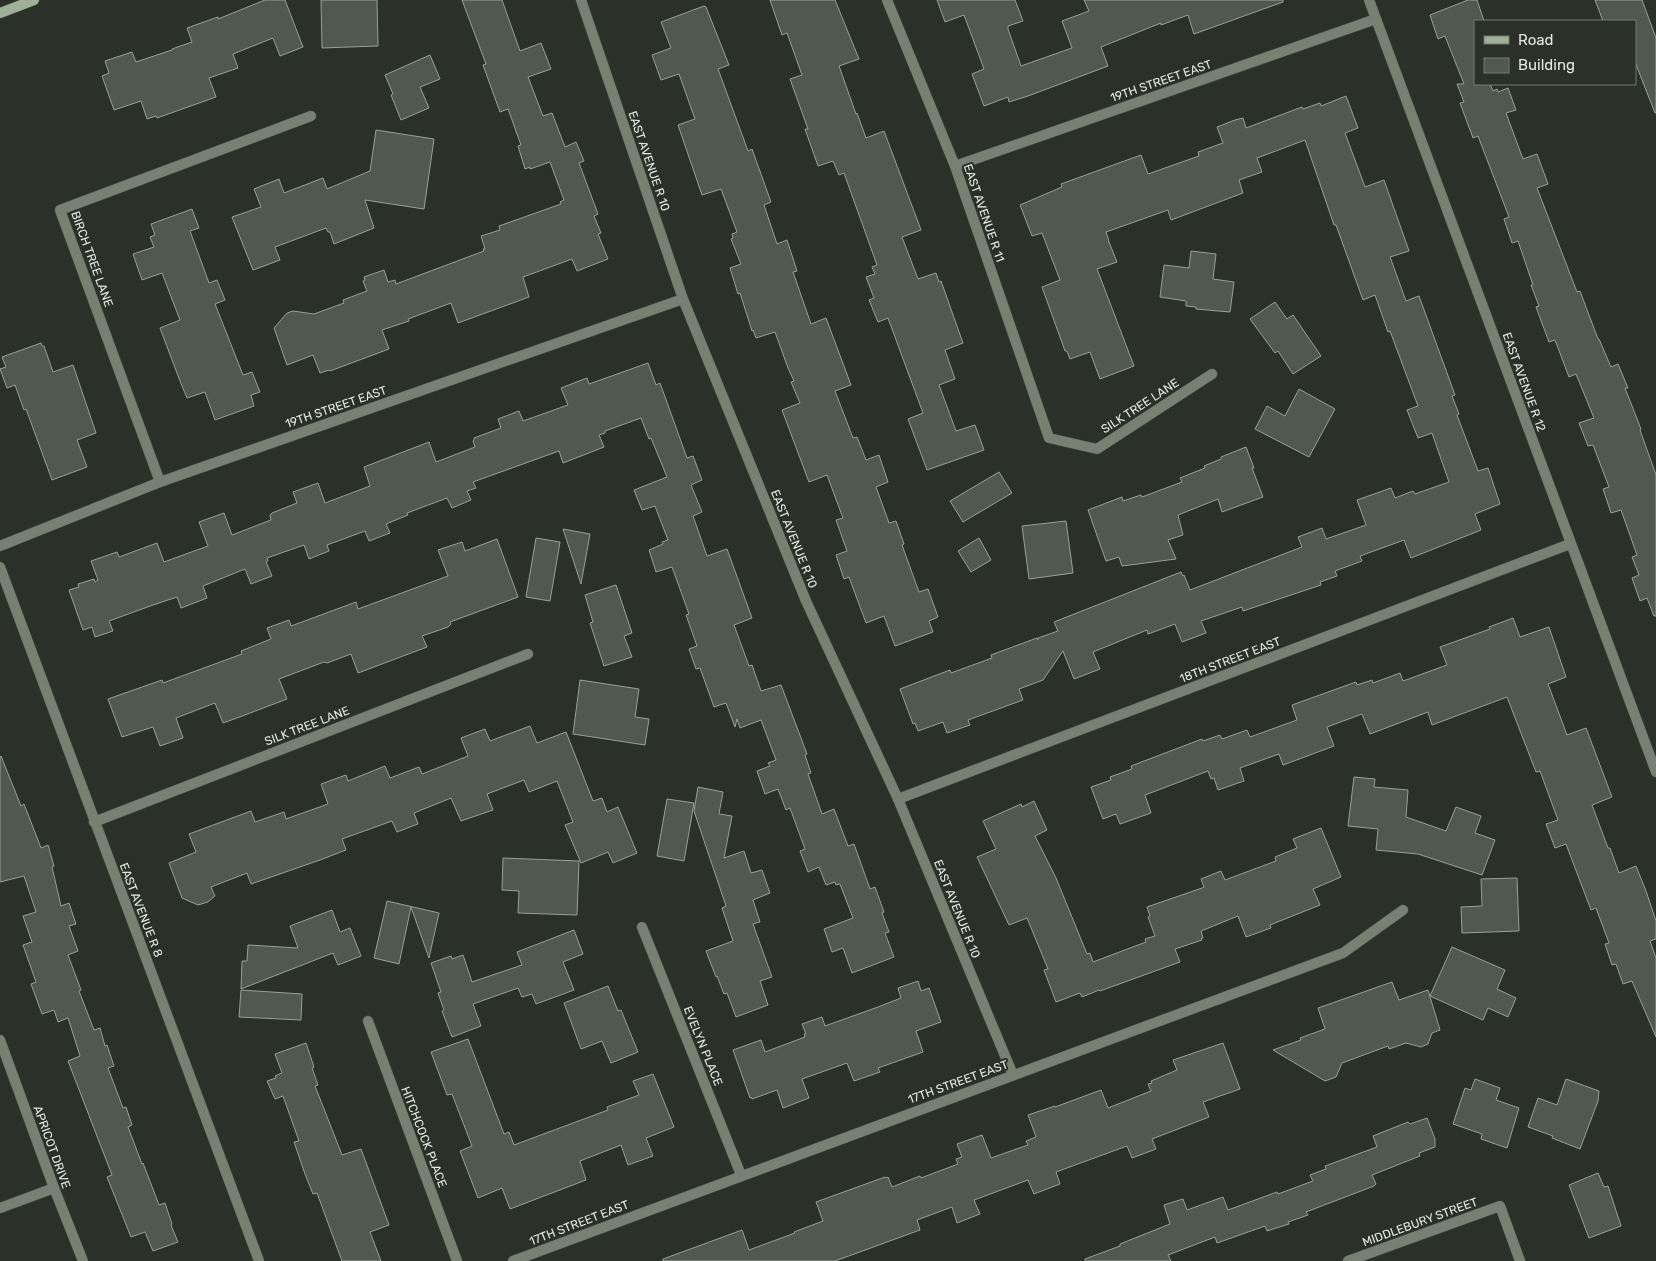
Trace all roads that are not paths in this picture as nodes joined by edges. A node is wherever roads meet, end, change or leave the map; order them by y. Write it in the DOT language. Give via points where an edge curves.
graph roads {
  1 [pos="34,0"];
  2 [pos="581,0"];
  3 [pos="887,0"];
  4 [pos="1369,0"];
  5 [pos="0,14"];
  6 [pos="1376,19"];
  7 [pos="311,116"];
  8 [pos="955,166"];
  9 [pos="682,299"];
  10 [pos="1212,374"];
  11 [pos="1049,438"];
  12 [pos="160,482"];
  13 [pos="1570,544"];
  14 [pos="0,546"];
  15 [pos="0,567"];
  16 [pos="528,654"];
  17 [pos="1656,772"];
  18 [pos="898,799"];
  19 [pos="94,822"];
  20 [pos="1404,910"];
  21 [pos="642,927"];
  22 [pos="368,1021"];
  23 [pos="0,1040"];
  24 [pos="1013,1076"];
  25 [pos="741,1176"];
  26 [pos="54,1188"];
  27 [pos="0,1208"];
  28 [pos="83,1261"];
  29 [pos="259,1261"];
  30 [pos="457,1261"];
  31 [pos="513,1261"];
  32 [pos="1348,1261"];
  33 [pos="1520,1261"];
  1 -- 5 [label="street"];
  2 -- 9 [label="street, EAST AVENUE R 10"];
  3 -- 8 [label="street, EAST AVENUE R 11"];
  4 -- 6 [label="street, EAST AVENUE R 12"];
  6 -- 8 [label="street, 19TH STREET EAST"];
  6 -- 13 [label="street, EAST AVENUE R 12"];
  7 -- 12 [label="street, BIRCH TREE LANE" via="60,210"];
  8 -- 11 [label="street, EAST AVENUE R 11"];
  9 -- 12 [label="street, 19TH STREET EAST"];
  9 -- 18 [label="street, EAST AVENUE R 10" via="806,601"];
  10 -- 11 [label="street, SILK TREE LANE" via="1097,449"];
  12 -- 14 [label="street, 19TH STREET EAST"];
  13 -- 17 [label="street, EAST AVENUE R 12"];
  13 -- 18 [label="street, 18TH STREET EAST"];
  15 -- 19 [label="street, EAST AVENUE R 8"];
  16 -- 19 [label="street, SILK TREE LANE"];
  18 -- 24 [label="street, EAST AVENUE R 10"];
  19 -- 29 [label="street, EAST AVENUE R 8"];
  20 -- 24 [label="street, 17TH STREET EAST" via="1343,953"];
  21 -- 25 [label="street, EVELYN PLACE"];
  22 -- 30 [label="street, HITCHCOCK PLACE"];
  23 -- 26 [label="street, APRICOT DRIVE"];
  24 -- 25 [label="street, 17TH STREET EAST"];
  25 -- 31 [label="street, 17TH STREET EAST"];
  26 -- 27 [label="street"];
  26 -- 28 [label="street, APRICOT DRIVE"];
  32 -- 33 [label="street, MIDDLEBURY STREET" via="1500,1206"];
}
